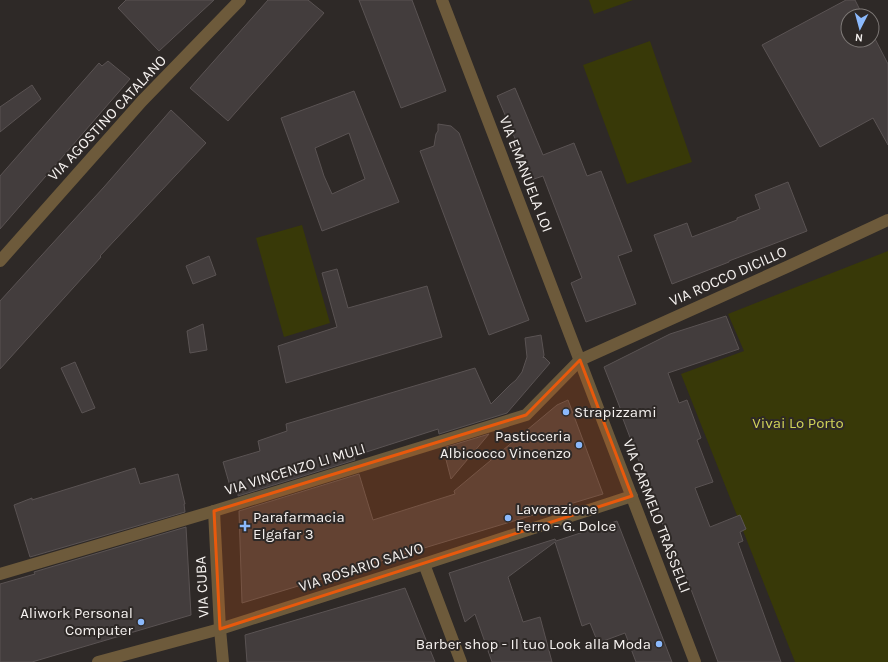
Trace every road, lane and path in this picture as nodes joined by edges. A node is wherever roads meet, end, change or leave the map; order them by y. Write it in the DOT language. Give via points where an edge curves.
graph roads {
  1 [pos="240,0"];
  2 [pos="442,0"];
  3 [pos="888,220"];
  4 [pos="0,261"];
  5 [pos="580,360"];
  6 [pos="632,496"];
  7 [pos="214,511"];
  8 [pos="424,564"];
  9 [pos="0,574"];
  10 [pos="220,628"];
  11 [pos="98,662"];
  12 [pos="223,662"];
  13 [pos="461,662"];
  14 [pos="695,662"];
  1 -- 4 [label="street, VIA AGOSTINO CATALANO" via="142,101"];
  2 -- 5 [label="street, VIA EMANUELA LOI"];
  3 -- 5 [label="street, VIA ROCCO DICILLO"];
  5 -- 6 [label="street, VIA CARMELO TRASSELLI"];
  5 -- 7 [label="street, VIA VINCENZO LI MULI" via="526,415"];
  6 -- 8 [label="street, VIA ROSARIO SALVO"];
  6 -- 14 [label="street, VIA CARMELO TRASSELLI"];
  7 -- 9 [label="street, VIA VINCENZO LI MULI"];
  7 -- 10 [label="street, VIA CUBA"];
  8 -- 10 [label="street, VIA ROSARIO SALVO"];
  8 -- 13 [label="street"];
  10 -- 11 [label="street, VIA ROSARIO SALVO"];
  10 -- 12 [label="street, VIA CUBA"];
}
